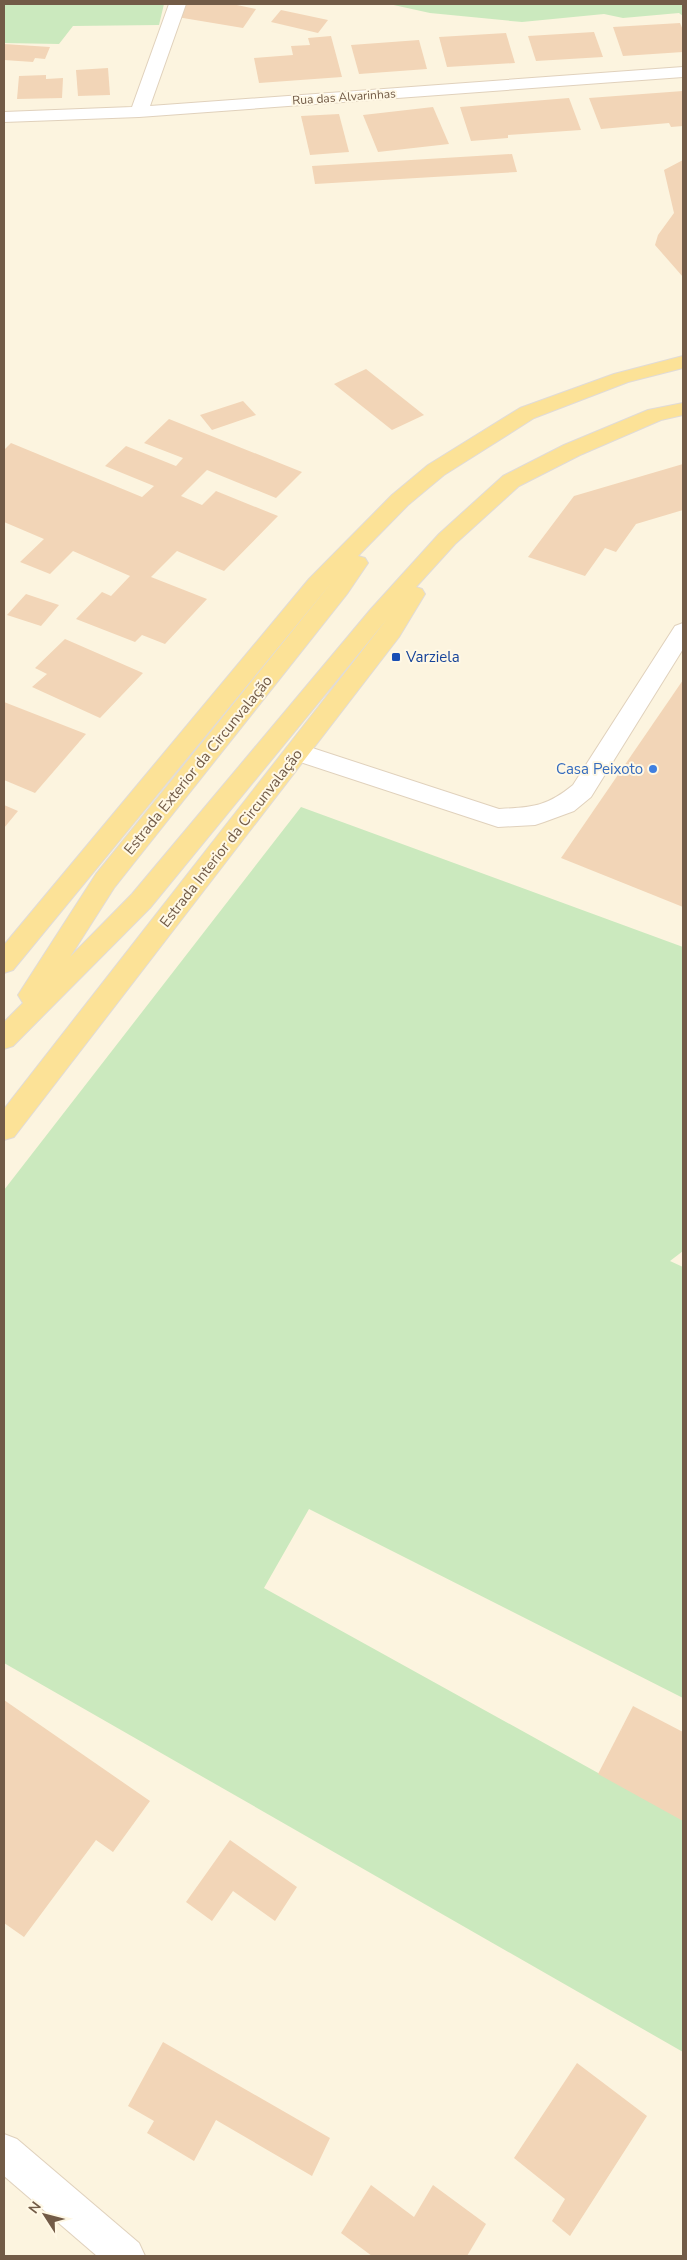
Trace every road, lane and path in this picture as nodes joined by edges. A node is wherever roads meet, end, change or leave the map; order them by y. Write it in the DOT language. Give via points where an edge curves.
graph roads {
  1 [pos="177,4"];
  2 [pos="683,72"];
  3 [pos="139,112"];
  4 [pos="4,117"];
  5 [pos="683,362"];
  6 [pos="683,408"];
  7 [pos="400,500"];
  8 [pos="447,539"];
  9 [pos="683,631"];
  10 [pos="297,752"];
  11 [pos="4,963"];
  12 [pos="4,1038"];
  13 [pos="4,1129"];
  14 [pos="4,2152"];
  15 [pos="126,2256"];
  1 -- 3 [label="street"];
  2 -- 3 [label="street, Rua das Alvarinhas"];
  3 -- 4 [label="street, Rua das Alvarinhas"];
  5 -- 7 [label="main road, Estrada Exterior da Circunvalação" via="621,378 527,413 436,470"];
  6 -- 8 [label="main road, Estrada Interior da Circunvalação" via="655,415 572,450 511,481"];
  7 -- 11 [label="main road, Estrada Exterior da Circunvalação" via="317,584"];
  7 -- 12 [label="main road, Estrada Exterior da Circunvalação" via="339,589 105,881"];
  8 -- 10 [label="main road, Estrada Interior da Circunvalação" via="391,632"];
  8 -- 12 [label="main road, Estrada Interior da Circunvalação" via="379,614 141,901"];
  9 -- 10 [label="street" via="582,791 565,805 535,816 498,818"];
  10 -- 13 [label="main road, Estrada Interior da Circunvalação"];
  14 -- 15 [label="street"];
}
